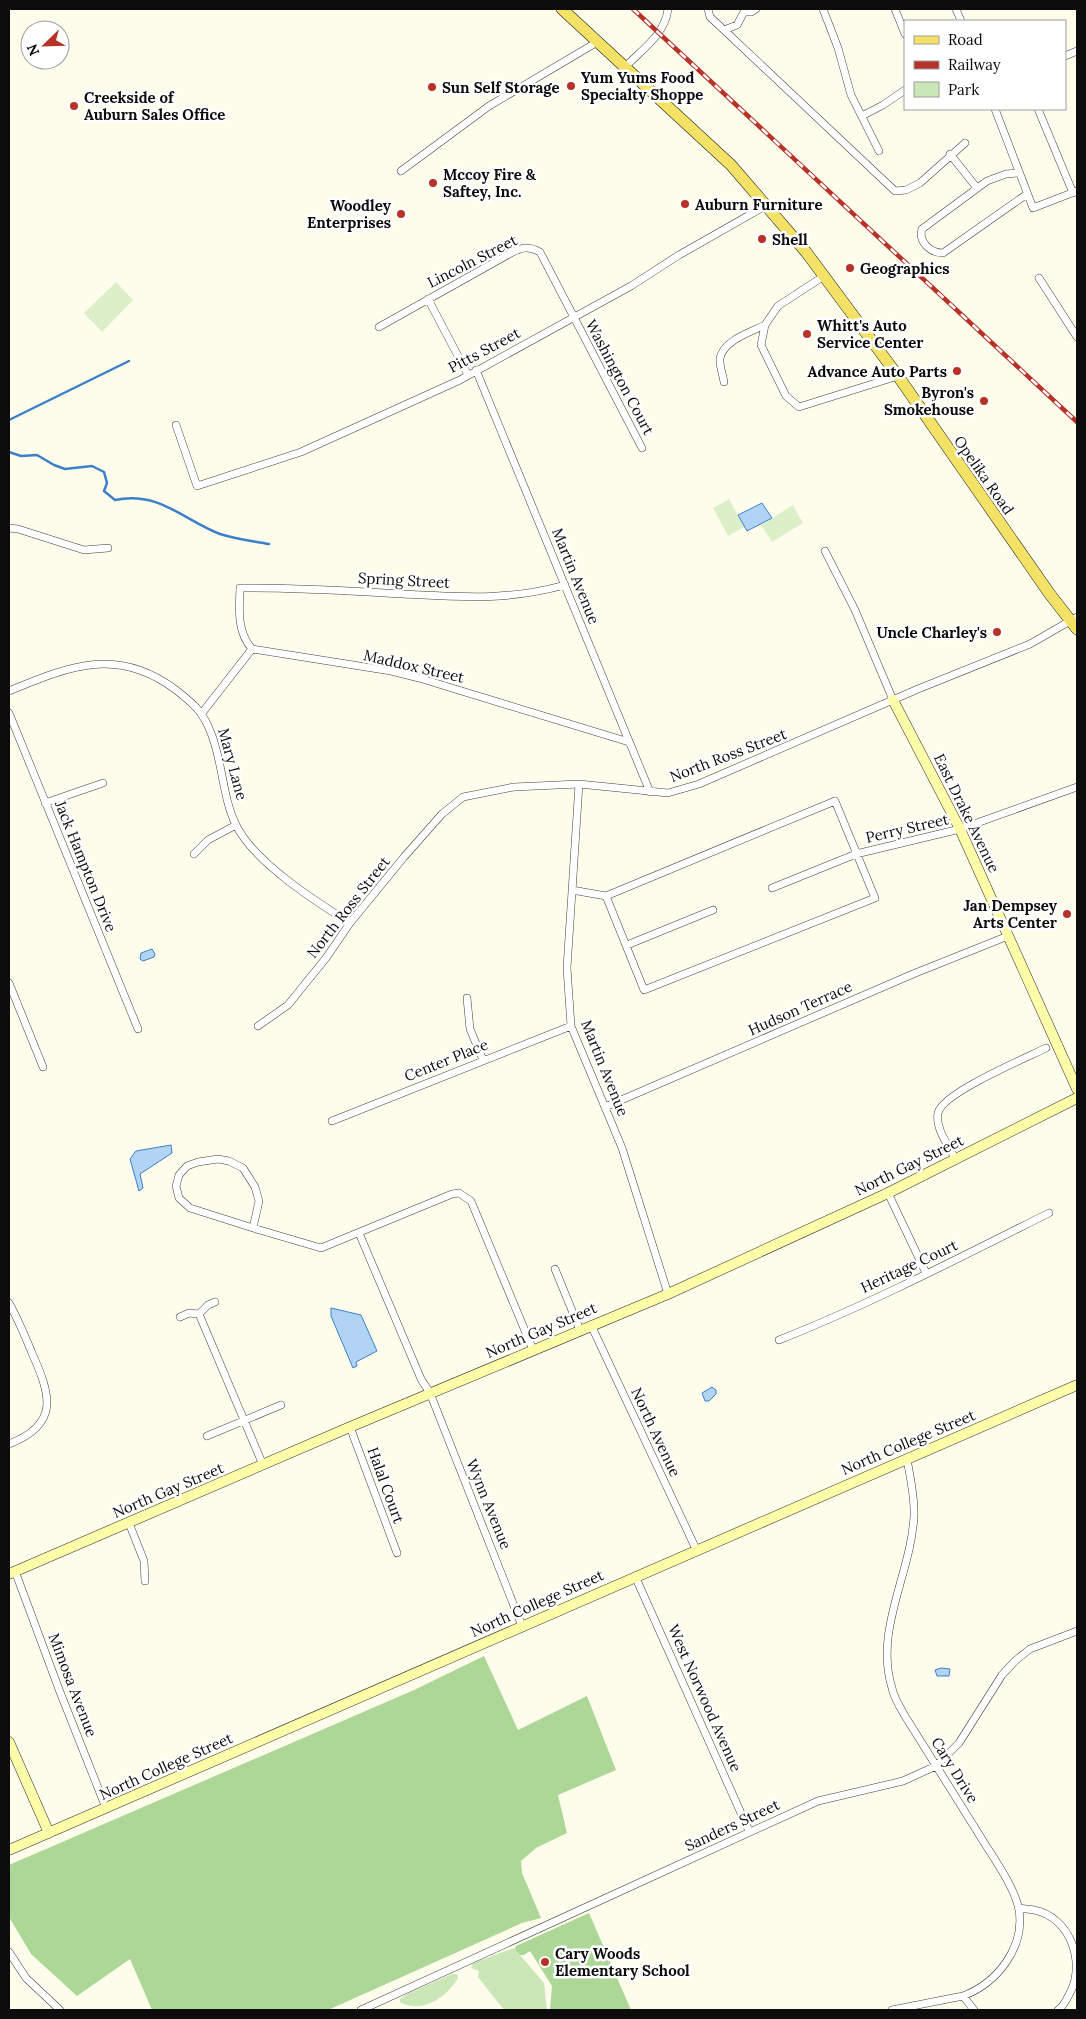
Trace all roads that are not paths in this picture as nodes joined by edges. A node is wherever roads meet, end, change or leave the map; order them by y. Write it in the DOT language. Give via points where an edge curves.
graph roads {
  1 [pos="562,9"];
  2 [pos="668,9"];
  3 [pos="708,9"];
  4 [pos="756,9"];
  5 [pos="823,9"];
  6 [pos="895,9"];
  7 [pos="744,10"];
  8 [pos="724,30"];
  9 [pos="904,32"];
  10 [pos="599,41"];
  11 [pos="626,66"];
  12 [pos="904,91"];
  13 [pos="995,110"];
  14 [pos="1038,110"];
  15 [pos="862,116"];
  16 [pos="965,143"];
  17 [pos="879,151"];
  18 [pos="950,154"];
  19 [pos="401,171"];
  20 [pos="1019,173"];
  21 [pos="976,188"];
  22 [pos="1075,192"];
  23 [pos="1027,194"];
  24 [pos="767,205"];
  25 [pos="824,276"];
  26 [pos="1039,278"];
  27 [pos="428,299"];
  28 [pos="574,318"];
  29 [pos="765,325"];
  30 [pos="379,327"];
  31 [pos="1077,337"];
  32 [pos="476,370"];
  33 [pos="468,375"];
  34 [pos="898,376"];
  35 [pos="724,382"];
  36 [pos="176,425"];
  37 [pos="642,448"];
  38 [pos="9,528"];
  39 [pos="108,548"];
  40 [pos="825,551"];
  41 [pos="565,586"];
  42 [pos="1075,622"];
  43 [pos="252,649"];
  44 [pos="9,691"];
  45 [pos="894,700"];
  46 [pos="9,713"];
  47 [pos="202,713"];
  48 [pos="629,742"];
  49 [pos="103,783"];
  50 [pos="579,784"];
  51 [pos="1077,787"];
  52 [pos="650,792"];
  53 [pos="45,803"];
  54 [pos="236,825"];
  55 [pos="960,830"];
  56 [pos="194,854"];
  57 [pos="856,854"];
  58 [pos="772,888"];
  59 [pos="572,890"];
  60 [pos="606,896"];
  61 [pos="713,910"];
  62 [pos="350,923"];
  63 [pos="1008,936"];
  64 [pos="627,945"];
  65 [pos="9,983"];
  66 [pos="467,998"];
  67 [pos="258,1026"];
  68 [pos="571,1026"];
  69 [pos="138,1029"];
  70 [pos="1046,1048"];
  71 [pos="483,1060"];
  72 [pos="43,1067"];
  73 [pos="1077,1089"];
  74 [pos="1077,1098"];
  75 [pos="604,1107"];
  76 [pos="332,1121"];
  77 [pos="956,1160"];
  78 [pos="888,1192"];
  79 [pos="1048,1213"];
  80 [pos="253,1228"];
  81 [pos="359,1233"];
  82 [pos="555,1269"];
  83 [pos="926,1272"];
  84 [pos="668,1294"];
  85 [pos="215,1302"];
  86 [pos="9,1303"];
  87 [pos="199,1314"];
  88 [pos="180,1317"];
  89 [pos="591,1326"];
  90 [pos="580,1330"];
  91 [pos="779,1340"];
  92 [pos="533,1350"];
  93 [pos="1077,1385"];
  94 [pos="430,1393"];
  95 [pos="281,1405"];
  96 [pos="244,1420"];
  97 [pos="350,1427"];
  98 [pos="207,1436"];
  99 [pos="9,1444"];
  100 [pos="907,1459"];
  101 [pos="263,1465"];
  102 [pos="129,1523"];
  103 [pos="696,1549"];
  104 [pos="396,1553"];
  105 [pos="12,1573"];
  106 [pos="635,1576"];
  107 [pos="144,1581"];
  108 [pos="522,1626"];
  109 [pos="1077,1631"];
  110 [pos="9,1742"];
  111 [pos="936,1766"];
  112 [pos="106,1808"];
  113 [pos="749,1831"];
  114 [pos="49,1833"];
  115 [pos="9,1850"];
  116 [pos="1019,1908"];
  117 [pos="9,1952"];
  118 [pos="963,1996"];
  119 [pos="60,2010"];
  120 [pos="361,2010"];
  121 [pos="892,2010"];
  122 [pos="974,2010"];
  123 [pos="1058,2010"];
  1 -- 10 [label="main road, Opelika Road"];
  2 -- 11 [label="street" via="659,33"];
  3 -- 8 [label="street" via="710,17"];
  4 -- 7 [label="street" via="751,12"];
  5 -- 15 [label="street" via="851,94"];
  6 -- 9 [label="street"];
  7 -- 8 [label="street" via="737,25"];
  8 -- 18 [label="street" via="895,190 906,190 920,183"];
  10 -- 11 [label="main road, Opelika Road"];
  10 -- 19 [label="street" via="489,106"];
  11 -- 24 [label="main road, Opelika Road" via="731,165"];
  12 -- 15 [label="street"];
  13 -- 20 [label="street"];
  14 -- 22 [label="street"];
  15 -- 17 [label="street"];
  16 -- 18 [label="street"];
  18 -- 21 [label="street"];
  20 -- 21 [label="street" via="1006,174"];
  20 -- 23 [label="street"];
  21 -- 23 [label="street" via="922,229 920,234 925,244 943,253"];
  22 -- 23 [label="street" via="1033,208"];
  24 -- 25 [label="main road, Opelika Road"];
  24 -- 28 [label="street, Pitts Street"];
  25 -- 29 [label="street" via="778,306"];
  25 -- 34 [label="main road, Opelika Road"];
  26 -- 31 [label="street"];
  27 -- 28 [label="street, Lincoln Street" via="511,252 532,247 540,252"];
  27 -- 30 [label="street, Lincoln Street"];
  27 -- 33 [label="street"];
  28 -- 32 [label="street, Pitts Street"];
  28 -- 37 [label="street, Washington Court"];
  29 -- 34 [label="street" via="761,345 786,396 799,407"];
  29 -- 35 [label="street" via="726,347 720,359"];
  32 -- 33 [label="street, Pitts Street"];
  32 -- 41 [label="street, Martin Avenue"];
  33 -- 36 [label="street, Pitts Street" via="301,452 197,486"];
  34 -- 42 [label="main road, Opelika Road" via="1049,593"];
  38 -- 39 [label="street" via="84,550"];
  40 -- 45 [label="street, East Drake Avenue"];
  41 -- 43 [label="street, Spring Street" via="537,593 485,598 280,587 240,588 241,632"];
  41 -- 48 [label="street, Martin Avenue"];
  42 -- 45 [label="street, North Ross Street"];
  43 -- 47 [label="street"];
  43 -- 48 [label="street, Maddox Street" via="391,671"];
  44 -- 47 [label="street, Mary Lane" via="58,671 87,664 115,664 143,671 169,685"];
  45 -- 52 [label="street, North Ross Street" via="699,784 668,793"];
  45 -- 55 [label="street, East Drake Avenue"];
  46 -- 53 [label="street, Jack Hampton Drive"];
  47 -- 54 [label="street, Mary Lane" via="217,750"];
  48 -- 52 [label="street, Martin Avenue"];
  49 -- 53 [label="street"];
  50 -- 52 [label="street, North Ross Street"];
  50 -- 59 [label="street, Martin Avenue"];
  50 -- 62 [label="street, North Ross Street" via="514,787 463,797 442,814"];
  51 -- 55 [label="street, Perry Street"];
  53 -- 69 [label="street, Jack Hampton Drive"];
  54 -- 56 [label="street" via="208,840"];
  54 -- 62 [label="street, Mary Lane" via="270,865 316,902"];
  55 -- 57 [label="street, Perry Street"];
  55 -- 63 [label="street, East Drake Avenue"];
  57 -- 58 [label="street, Perry Street"];
  57 -- 60 [label="street" via="835,801"];
  57 -- 64 [label="street" via="875,898 644,990"];
  59 -- 60 [label="street"];
  59 -- 68 [label="street, Martin Avenue" via="568,968"];
  60 -- 64 [label="street"];
  61 -- 64 [label="street"];
  62 -- 67 [label="street, North Ross Street" via="288,1005"];
  63 -- 73 [label="street, East Drake Avenue"];
  63 -- 75 [label="street, Hudson Terrace"];
  65 -- 72 [label="street"];
  66 -- 71 [label="street" via="470,1029"];
  68 -- 71 [label="street, Center Place"];
  68 -- 75 [label="street, Martin Avenue"];
  70 -- 77 [label="street" via="986,1077 944,1103 938,1112 938,1123"];
  71 -- 76 [label="street, Center Place"];
  74 -- 77 [label="street, North Gay Street"];
  75 -- 84 [label="street, Martin Avenue" via="622,1148"];
  77 -- 78 [label="street, North Gay Street"];
  78 -- 83 [label="street"];
  78 -- 84 [label="street, North Gay Street"];
  79 -- 83 [label="street, Heritage Court"];
  80 -- 80 [label="street" via="190,1208 179,1198 176,1186 179,1175 187,1166 218,1159 243,1168 256,1187 259,1201"];
  80 -- 81 [label="street" via="321,1248"];
  81 -- 92 [label="street" via="452,1194 466,1196"];
  81 -- 94 [label="street, Wynn Avenue" via="420,1380"];
  82 -- 90 [label="street"];
  83 -- 91 [label="street, Heritage Court"];
  84 -- 89 [label="street, North Gay Street"];
  85 -- 87 [label="street"];
  86 -- 99 [label="street" via="48,1397 38,1426 22,1439"];
  87 -- 88 [label="street" via="189,1313"];
  87 -- 96 [label="street"];
  89 -- 90 [label="street, North Gay Street"];
  89 -- 103 [label="street, North Avenue"];
  90 -- 92 [label="street, North Gay Street"];
  92 -- 94 [label="street, North Gay Street"];
  93 -- 100 [label="street, North College Street"];
  94 -- 97 [label="street, North Gay Street"];
  94 -- 108 [label="street, Wynn Avenue"];
  95 -- 96 [label="street"];
  96 -- 98 [label="street"];
  96 -- 101 [label="street"];
  97 -- 101 [label="street, North Gay Street"];
  97 -- 104 [label="street, Halal Court"];
  100 -- 103 [label="street, North College Street"];
  100 -- 111 [label="street, Cary Drive" via="914,1514 911,1545 889,1630 887,1659 892,1689 904,1716"];
  101 -- 102 [label="street, North Gay Street"];
  102 -- 105 [label="street, North Gay Street"];
  102 -- 107 [label="street" via="144,1561"];
  103 -- 106 [label="street, North College Street"];
  105 -- 112 [label="street, Mimosa Avenue"];
  106 -- 108 [label="street, North College Street"];
  106 -- 113 [label="street, West Norwood Avenue"];
  108 -- 112 [label="street, North College Street"];
  109 -- 111 [label="street, Sanders Street" via="1030,1649 1015,1661 1002,1675 959,1744"];
  110 -- 114 [label="street"];
  111 -- 113 [label="street, Sanders Street" via="903,1781 818,1802"];
  111 -- 116 [label="street, Cary Drive" via="1005,1877"];
  112 -- 114 [label="street, North College Street"];
  113 -- 120 [label="street, Sanders Street"];
  114 -- 115 [label="street, North College Street"];
  116 -- 118 [label="street, Cary Drive" via="1013,1952 997,1976"];
  116 -- 123 [label="street" via="1035,1910 1060,1924 1075,1950 1076,1980 1064,2006"];
  117 -- 119 [label="street" via="26,1978"];
  118 -- 121 [label="street, Cary Drive"];
  118 -- 122 [label="street"];
}
